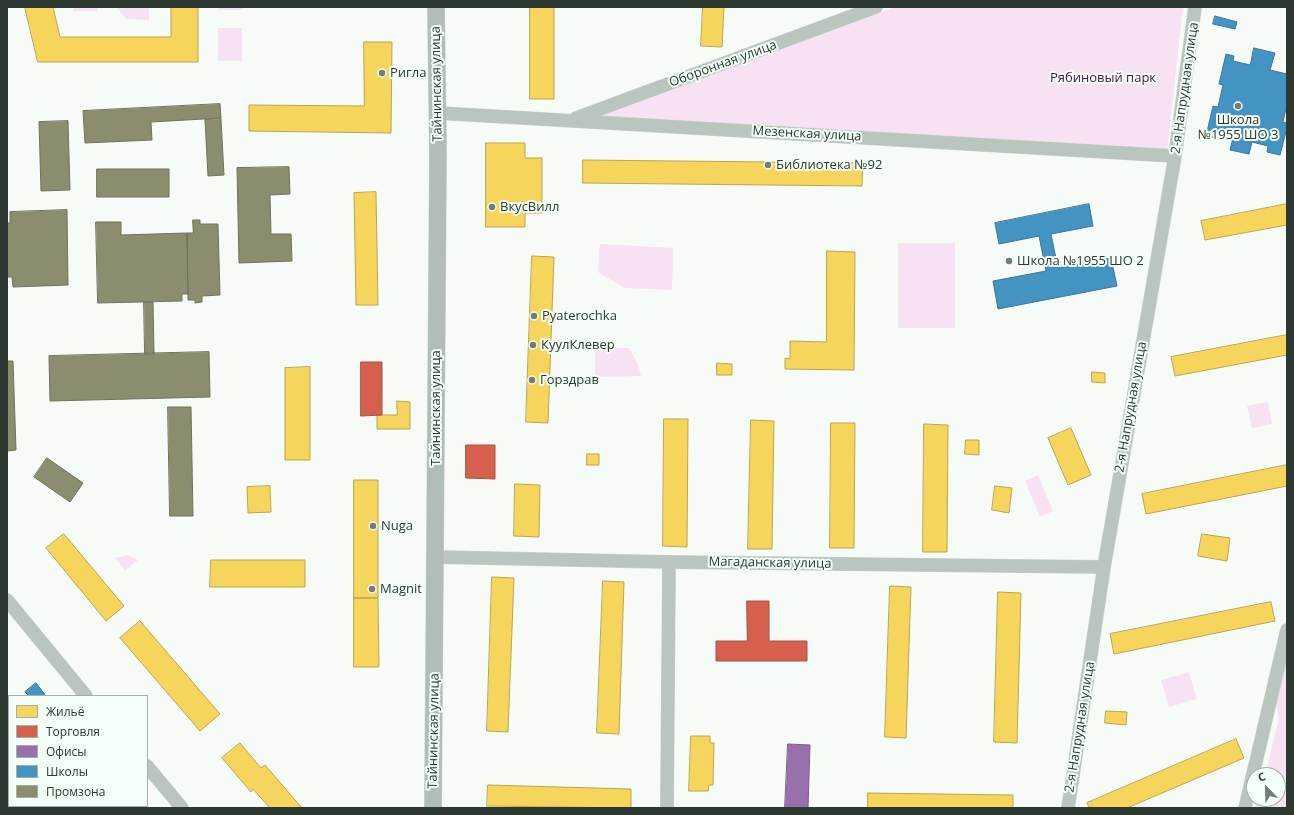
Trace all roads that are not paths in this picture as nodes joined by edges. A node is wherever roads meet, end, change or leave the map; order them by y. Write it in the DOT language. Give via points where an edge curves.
graph roads {
  1 [pos="436,7"];
  2 [pos="876,7"];
  3 [pos="1195,7"];
  4 [pos="438,113"];
  5 [pos="570,120"];
  6 [pos="1176,156"];
  7 [pos="436,558"];
  8 [pos="669,562"];
  9 [pos="1104,567"];
  10 [pos="7,600"];
  11 [pos="1287,630"];
  12 [pos="85,695"];
  13 [pos="148,767"];
  14 [pos="182,808"];
  15 [pos="433,808"];
  16 [pos="667,808"];
  17 [pos="1068,808"];
  18 [pos="1245,808"];
  1 -- 4 [label="main road, Тайнинская улица"];
  2 -- 5 [label="street, Оборонная улица"];
  3 -- 6 [label="street, 2-я Напрудная улица"];
  4 -- 5 [label="street, Мезенская улица"];
  4 -- 7 [label="main road, Тайнинская улица"];
  5 -- 6 [label="street, Мезенская улица"];
  6 -- 9 [label="street, 2-я Напрудная улица"];
  7 -- 8 [label="street, Магаданская улица"];
  7 -- 15 [label="main road, Тайнинская улица"];
  8 -- 9 [label="street, Магаданская улица"];
  8 -- 16 [label="street"];
  9 -- 17 [label="street, 2-я Напрудная улица"];
  10 -- 12 [label="street"];
  11 -- 18 [label="street"];
  13 -- 14 [label="street"];
}
